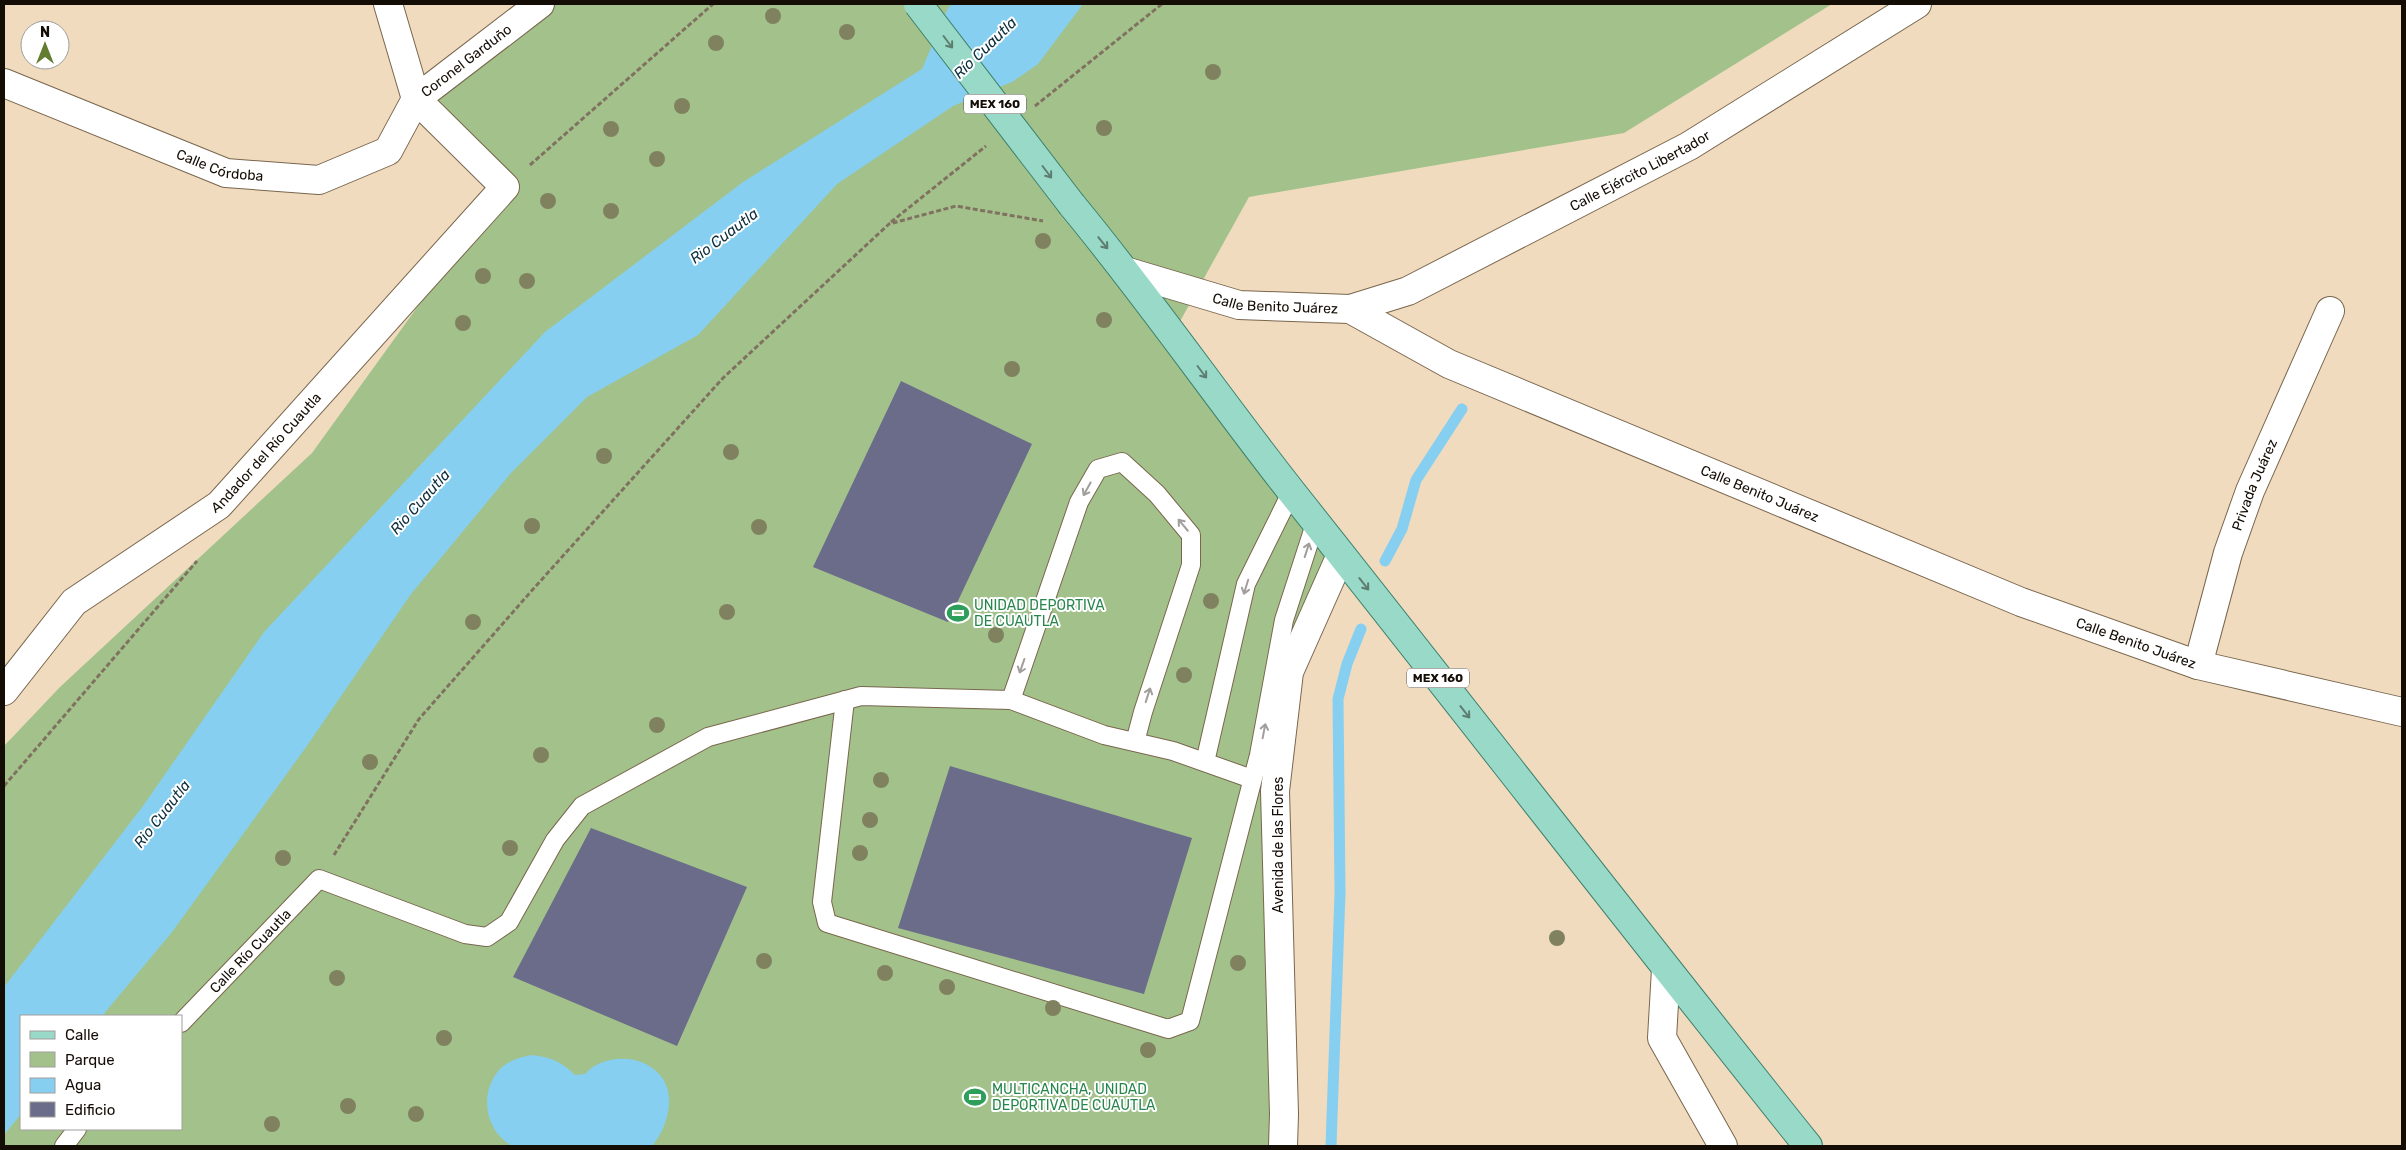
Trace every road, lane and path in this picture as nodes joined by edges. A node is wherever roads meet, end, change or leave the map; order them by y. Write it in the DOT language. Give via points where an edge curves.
graph roads {
  1 [pos="388,4"];
  2 [pos="540,4"];
  3 [pos="713,4"];
  4 [pos="918,4"];
  5 [pos="1917,4"];
  6 [pos="4,83"];
  7 [pos="416,99"];
  8 [pos="505,187"];
  9 [pos="1048,222"];
  10 [pos="1125,271"];
  11 [pos="1350,309"];
  12 [pos="2330,311"];
  13 [pos="1292,491"];
  14 [pos="1316,521"];
  15 [pos="1341,555"];
  16 [pos="2198,666"];
  17 [pos="4,691"];
  18 [pos="845,700"];
  19 [pos="1011,700"];
  20 [pos="2402,712"];
  21 [pos="1135,742"];
  22 [pos="1205,762"];
  23 [pos="1252,779"];
  24 [pos="319,879"];
  25 [pos="1666,969"];
  26 [pos="182,1022"];
  27 [pos="76,1130"];
  28 [pos="64,1146"];
  29 [pos="1283,1146"];
  30 [pos="1723,1146"];
  31 [pos="1808,1146"];
  1 -- 7 [label="street"];
  2 -- 7 [label="street, Coronel Garduño"];
  3 -- 8 [label="path"];
  4 -- 10 [label="main road, MEX 160, one-way, bridge"];
  5 -- 11 [label="street, Calle Ejército Libertador" via="1689,146 1408,291"];
  6 -- 7 [label="street, Calle Córdoba" via="226,173 319,180 388,151"];
  7 -- 8 [label="street"];
  8 -- 17 [label="street, Andador del Río Cuautla" via="219,505 74,602"];
  9 -- 24 [label="path" via="956,206 889,224 723,378 419,718"];
  10 -- 11 [label="street, Calle Benito Juárez" via="1239,305"];
  10 -- 13 [label="main road, MEX 160, one-way"];
  11 -- 16 [label="street, Calle Benito Juárez" via="1468,372 2021,602"];
  12 -- 16 [label="street, Privada Juárez" via="2250,491 2228,554"];
  13 -- 14 [label="main road, MEX 160"];
  13 -- 22 [label="lane, one-way" via="1246,584"];
  14 -- 15 [label="main road, MEX 160"];
  23 -- 14 [label="lane, one-way" via="1265,728 1284,620"];
  15 -- 25 [label="main road, MEX 160, one-way"];
  15 -- 29 [label="street, Avenida de las Flores" via="1290,672 1275,791"];
  16 -- 20 [label="street, Calle Benito Juárez"];
  18 -- 19 [label="lane" via="861,696"];
  18 -- 23 [label="lane" via="822,902 827,923 1168,1029 1190,1021"];
  18 -- 24 [label="lane" via="708,737 582,806 554,840 509,922 487,937 465,934"];
  19 -- 21 [label="lane" via="1096,733"];
  21 -- 19 [label="lane, one-way" via="1191,565 1191,535 1157,494 1122,462 1098,468 1080,502"];
  21 -- 22 [label="lane"];
  22 -- 23 [label="lane"];
  24 -- 26 [label="lane, Calle Río Cuautla"];
  25 -- 30 [label="street" via="1662,1038"];
  25 -- 31 [label="main road, MEX 160"];
  27 -- 28 [label="lane"];
}
